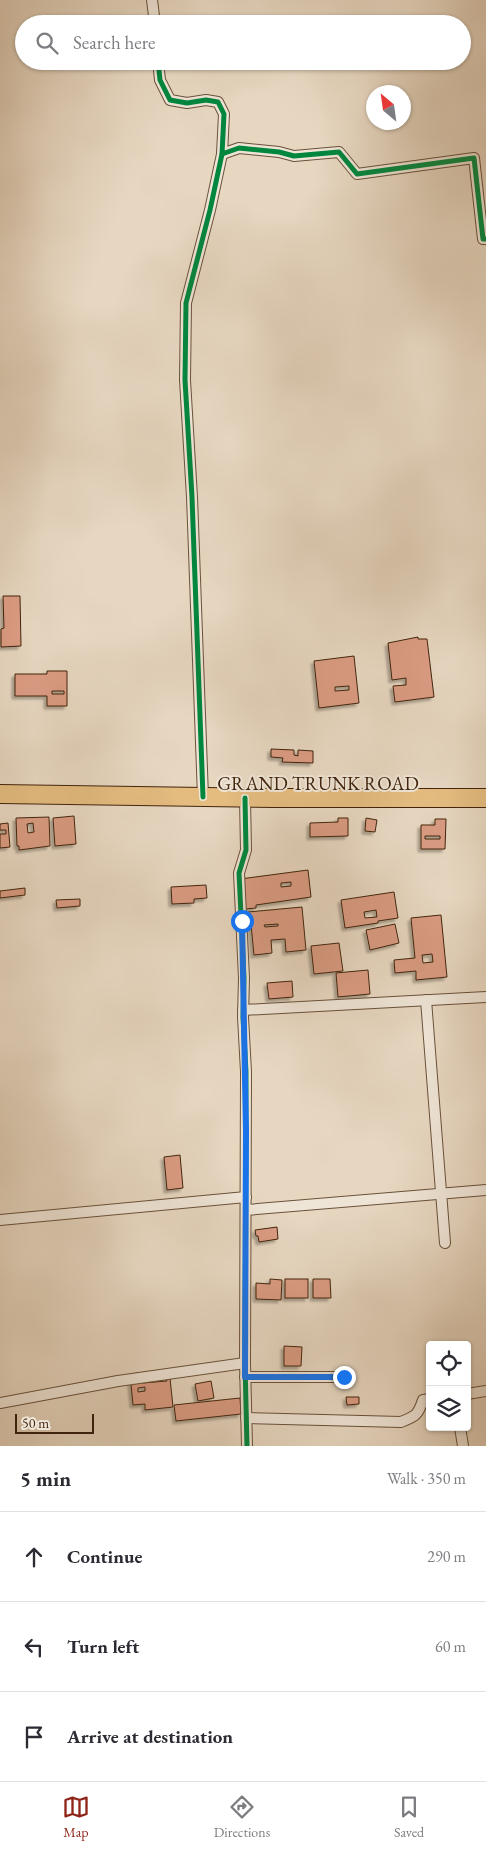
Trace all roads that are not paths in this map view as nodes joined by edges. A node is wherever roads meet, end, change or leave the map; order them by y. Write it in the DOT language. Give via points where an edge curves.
graph roads {
  1 [pos="152,0"];
  2 [pos="154,15"];
  3 [pos="159,70"];
  4 [pos="222,154"];
  5 [pos="486,239"];
  6 [pos="0,794"];
  7 [pos="204,797"];
  8 [pos="245,798"];
  9 [pos="486,798"];
  10 [pos="486,997"];
  11 [pos="426,1000"];
  12 [pos="243,1010"];
  13 [pos="486,1190"];
  14 [pos="441,1194"];
  15 [pos="246,1197"];
  16 [pos="246,1210"];
  17 [pos="0,1220"];
  18 [pos="445,1243"];
  19 [pos="245,1363"];
  20 [pos="245,1377"];
  21 [pos="344,1377"];
  22 [pos="486,1391"];
  23 [pos="471,1393"];
  24 [pos="426,1400"];
  25 [pos="0,1403"];
  26 [pos="246,1418"];
  27 [pos="461,1431"];
  28 [pos="247,1446"];
  29 [pos="463,1446"];
  1 -- 2 [label="street"];
  3 -- 4 [label="street" via="170,100 218,102 224,114"];
  4 -- 5 [label="street" via="239,148 294,156 339,152 356,174 474,158 483,239"];
  4 -- 7 [label="street" via="186,303 185,380"];
  6 -- 7 [label="highway, GRAND TRUNK ROAD"];
  7 -- 8 [label="highway, GRAND TRUNK ROAD"];
  8 -- 9 [label="highway, GRAND TRUNK ROAD"];
  8 -- 12 [label="street" via="246,850 239,873"];
  10 -- 11 [label="street"];
  11 -- 12 [label="street"];
  11 -- 14 [label="street"];
  12 -- 15 [label="street"];
  13 -- 14 [label="street"];
  14 -- 16 [label="street"];
  14 -- 18 [label="street"];
  15 -- 16 [label="street"];
  15 -- 17 [label="street"];
  16 -- 19 [label="street"];
  19 -- 20 [label="street"];
  19 -- 25 [label="street" via="118,1381"];
  20 -- 21 [label="street"];
  20 -- 26 [label="street"];
  22 -- 23 [label="street"];
  24 -- 26 [label="street" via="419,1412 401,1422"];
  26 -- 28 [label="street"];
  27 -- 29 [label="street"];
}
